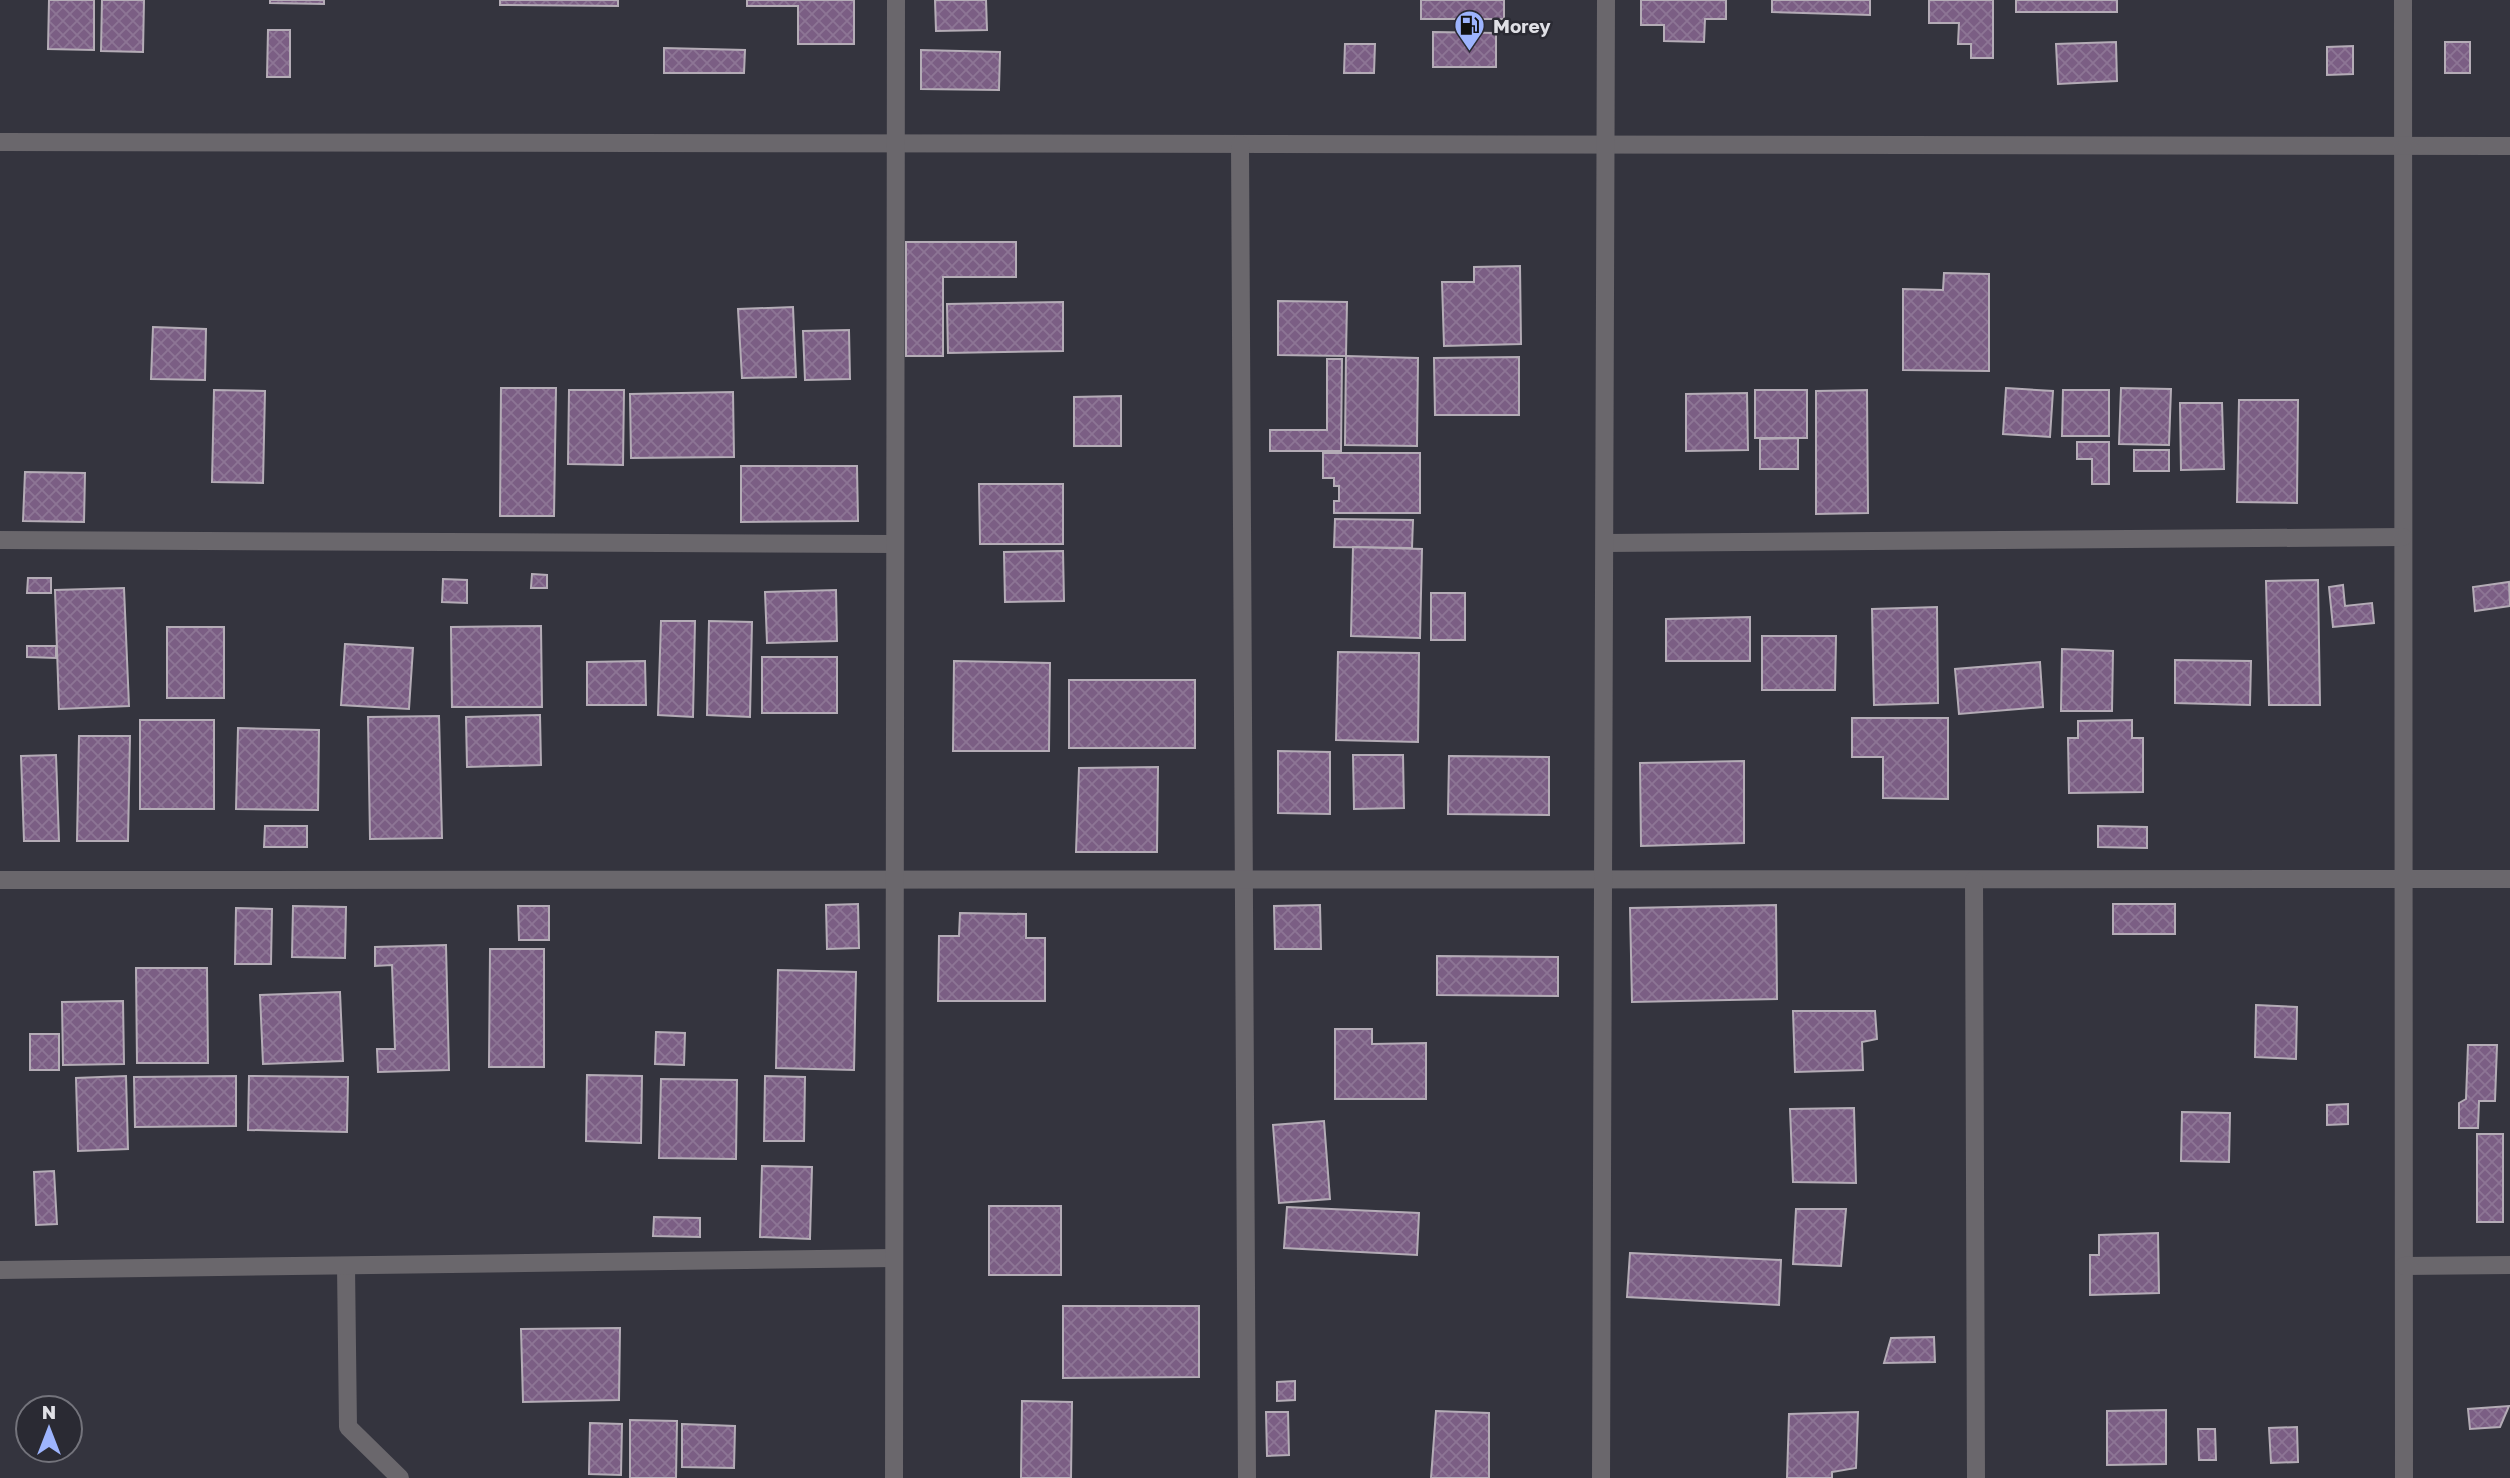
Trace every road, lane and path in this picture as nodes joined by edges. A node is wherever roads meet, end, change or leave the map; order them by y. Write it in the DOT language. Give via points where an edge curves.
graph roads {
  1 [pos="896,0"];
  2 [pos="1606,0"];
  3 [pos="2403,0"];
  4 [pos="0,142"];
  5 [pos="895,144"];
  6 [pos="1240,144"];
  7 [pos="1606,144"];
  8 [pos="2403,146"];
  9 [pos="2510,146"];
  10 [pos="2403,537"];
  11 [pos="0,540"];
  12 [pos="1605,543"];
  13 [pos="895,544"];
  14 [pos="2404,879"];
  15 [pos="2510,879"];
  16 [pos="0,880"];
  17 [pos="895,880"];
  18 [pos="1244,880"];
  19 [pos="1603,880"];
  20 [pos="1974,880"];
  21 [pos="894,1258"];
  22 [pos="2510,1265"];
  23 [pos="346,1266"];
  24 [pos="2404,1266"];
  25 [pos="0,1270"];
  26 [pos="400,1478"];
  27 [pos="894,1478"];
  28 [pos="1247,1478"];
  29 [pos="1601,1478"];
  30 [pos="1976,1478"];
  31 [pos="2404,1478"];
  1 -- 5 [label="street"];
  2 -- 7 [label="street"];
  3 -- 8 [label="street"];
  4 -- 5 [label="street"];
  5 -- 6 [label="street"];
  5 -- 13 [label="street"];
  6 -- 7 [label="street"];
  6 -- 18 [label="street"];
  7 -- 8 [label="street"];
  7 -- 12 [label="street"];
  8 -- 9 [label="street"];
  8 -- 10 [label="street"];
  10 -- 12 [label="street"];
  10 -- 14 [label="street"];
  11 -- 13 [label="street"];
  12 -- 19 [label="street"];
  13 -- 17 [label="street"];
  14 -- 15 [label="street"];
  14 -- 20 [label="street"];
  14 -- 24 [label="street"];
  16 -- 17 [label="street"];
  17 -- 18 [label="street"];
  17 -- 21 [label="street"];
  18 -- 19 [label="street"];
  18 -- 28 [label="street"];
  19 -- 20 [label="street"];
  19 -- 29 [label="street"];
  20 -- 30 [label="street"];
  21 -- 23 [label="street"];
  21 -- 27 [label="street"];
  22 -- 24 [label="street"];
  23 -- 25 [label="street"];
  23 -- 26 [label="street" via="348,1427"];
  24 -- 31 [label="street"];
}
